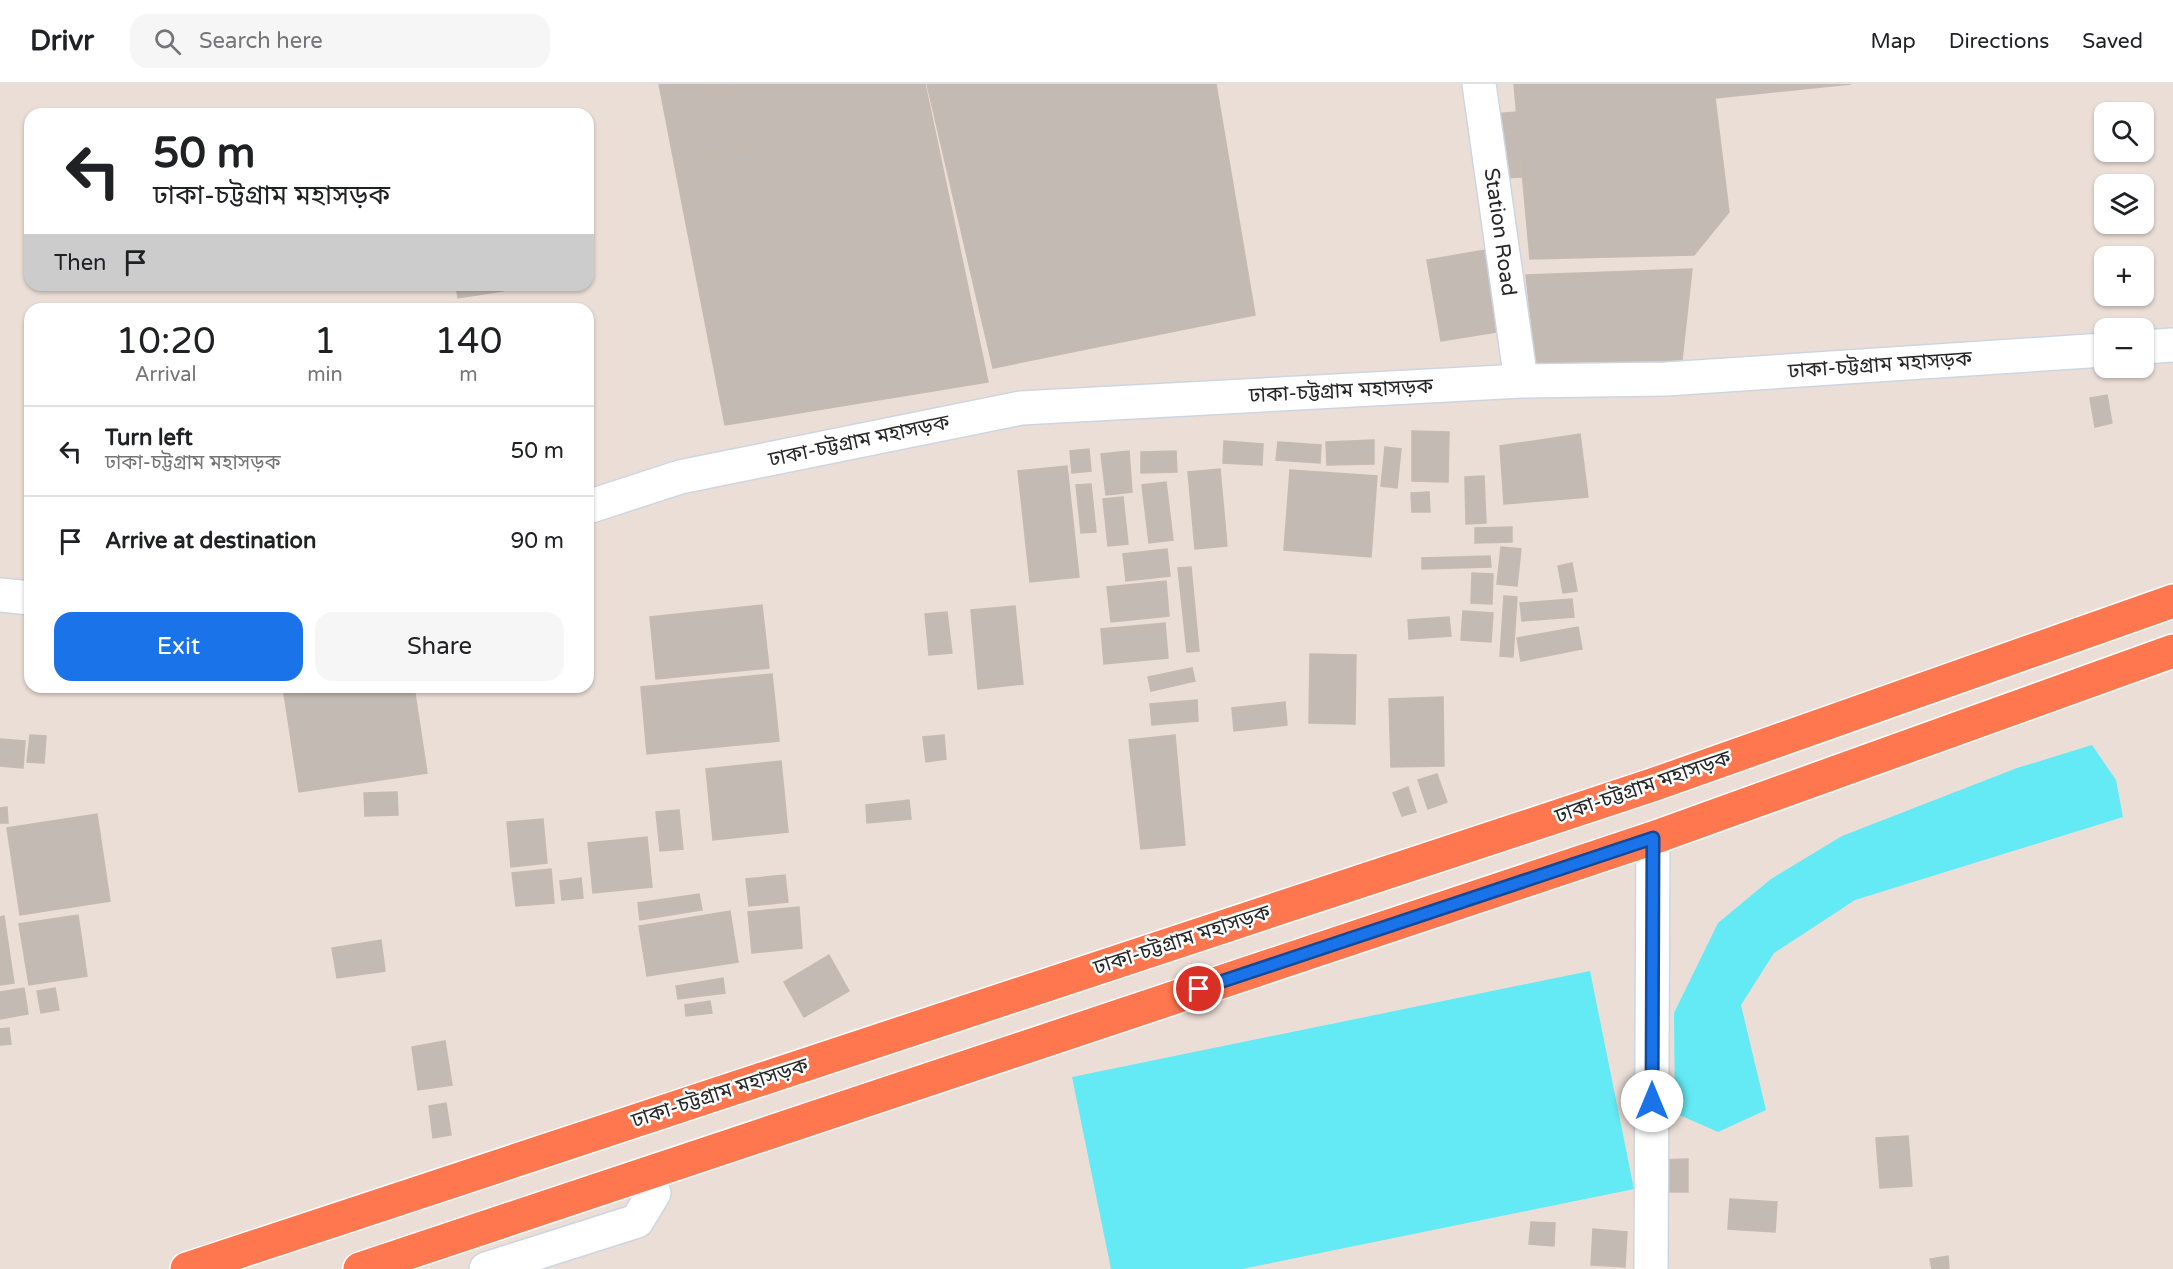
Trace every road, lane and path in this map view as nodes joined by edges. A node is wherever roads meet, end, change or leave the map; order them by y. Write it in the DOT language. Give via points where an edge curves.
graph roads {
  1 [pos="1479,84"];
  2 [pos="2173,345"];
  3 [pos="2154,346"];
  4 [pos="2094,351"];
  5 [pos="1521,381"];
  6 [pos="594,505"];
  7 [pos="0,595"];
  8 [pos="24,597"];
  9 [pos="2173,601"];
  10 [pos="2173,651"];
  11 [pos="1653,838"];
  12 [pos="654,1193"];
  13 [pos="187,1269"];
  14 [pos="360,1269"];
  15 [pos="486,1269"];
  16 [pos="1651,1269"];
  1 -- 5 [label="street, Station Road"];
  2 -- 3 [label="street"];
  4 -- 5 [label="street, ঢাকা-চট্টগ্রাম মহাসড়ক" via="1666,379"];
  5 -- 6 [label="street, ঢাকা-চট্টগ্রাম মহাসড়ক" via="1021,408 680,477"];
  7 -- 8 [label="street"];
  9 -- 13 [label="highway, ঢাকা-চট্টগ্রাম মহাসড়ক" via="1655,784"];
  10 -- 11 [label="highway"];
  11 -- 14 [label="highway"];
  11 -- 16 [label="street"];
  12 -- 15 [label="street" via="637,1221"];
}
